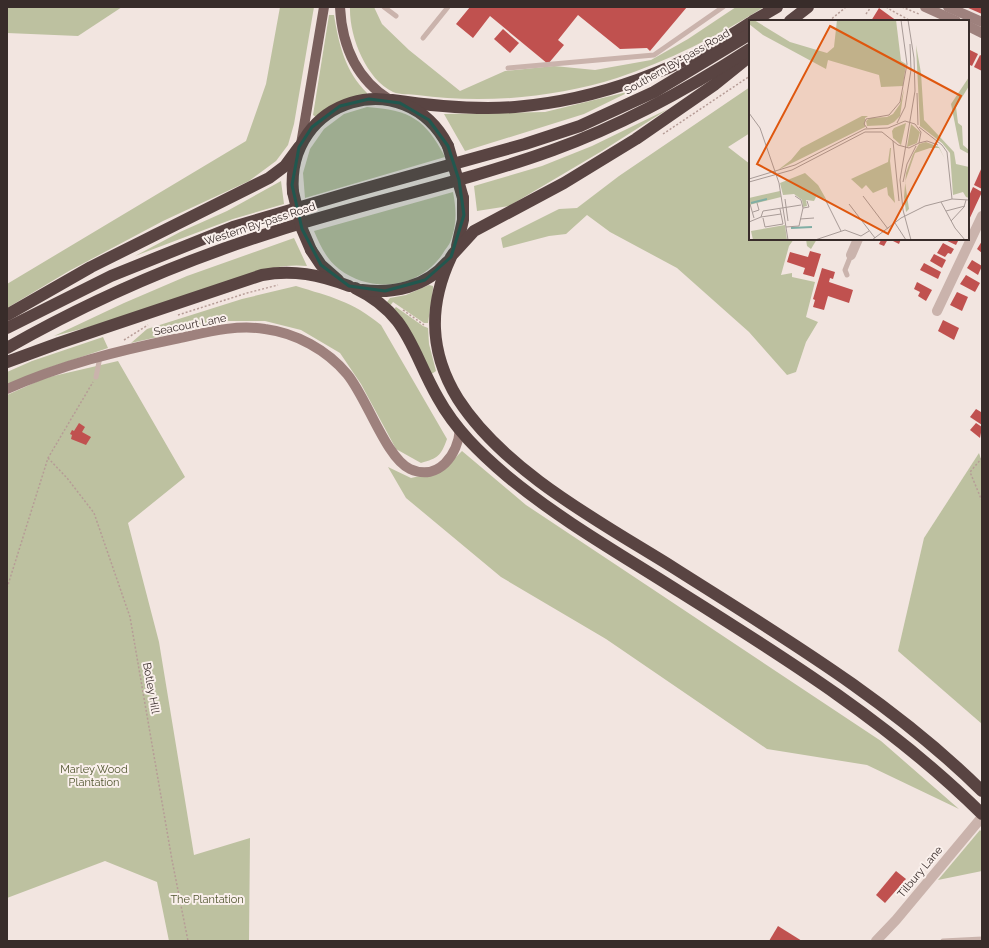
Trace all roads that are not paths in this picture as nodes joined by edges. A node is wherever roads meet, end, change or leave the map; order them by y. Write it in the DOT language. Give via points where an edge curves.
graph roads {
  1 [pos="324,7"];
  2 [pos="340,7"];
  3 [pos="384,7"];
  4 [pos="448,7"];
  5 [pos="723,7"];
  6 [pos="777,7"];
  7 [pos="788,7"];
  8 [pos="808,7"];
  9 [pos="925,7"];
  10 [pos="948,7"];
  11 [pos="396,16"];
  12 [pos="965,18"];
  13 [pos="755,20"];
  14 [pos="770,20"];
  15 [pos="791,20"];
  16 [pos="954,20"];
  17 [pos="982,22"];
  18 [pos="749,24"];
  19 [pos="969,26"];
  20 [pos="982,32"];
  21 [pos="749,35"];
  22 [pos="423,38"];
  23 [pos="749,50"];
  24 [pos="749,57"];
  25 [pos="508,68"];
  26 [pos="391,100"];
  27 [pos="525,144"];
  28 [pos="300,146"];
  29 [pos="982,216"];
  30 [pos="858,240"];
  31 [pos="452,255"];
  32 [pos="851,255"];
  33 [pos="847,275"];
  34 [pos="352,287"];
  35 [pos="937,311"];
  36 [pos="7,316"];
  37 [pos="7,328"];
  38 [pos="7,348"];
  39 [pos="100,356"];
  40 [pos="7,362"];
  41 [pos="96,377"];
  42 [pos="7,389"];
  43 [pos="460,429"];
  44 [pos="979,788"];
  45 [pos="982,814"];
  46 [pos="982,817"];
  47 [pos="982,939"];
  48 [pos="876,941"];
  49 [pos="943,941"];
  1 -- 28 [label="main road"];
  2 -- 26 [label="main road" via="346,41 355,67 371,86"];
  3 -- 11 [label="lane"];
  4 -- 22 [label="lane"];
  5 -- 25 [label="lane" via="654,55"];
  6 -- 13 [label="highway"];
  7 -- 14 [label="highway"];
  8 -- 15 [label="highway"];
  9 -- 16 [label="street"];
  10 -- 12 [label="street"];
  12 -- 17 [label="street"];
  18 -- 26 [label="highway" via="705,49 656,72 603,92 562,101 488,108"];
  19 -- 20 [label="street"];
  21 -- 27 [label="highway, Southern By-pass Road" via="640,99 580,126"];
  23 -- 38 [label="highway, Western By-pass Road" via="634,116 576,141 533,157 272,232 205,256 123,290"];
  24 -- 31 [label="highway" via="714,85 636,139 570,179 474,231"];
  26 -- 28 [label="highway" via="362,100 340,106 319,120"];
  26 -- 31 [label="highway, bridge" via="409,106 423,115 440,132 448,146 463,198 462,226"];
  27 -- 37 [label="highway, Western By-pass Road" via="233,227 112,276"];
  28 -- 34 [label="highway, bridge" via="293,167 293,192 302,229 311,250 327,271"];
  28 -- 36 [label="highway" via="285,166 269,178 91,267"];
  29 -- 35 [label="street"];
  30 -- 32 [label="street"];
  31 -- 34 [label="highway" via="432,275 409,287 386,291"];
  31 -- 44 [label="highway" via="440,284 436,306 434,326 437,351 453,390 488,436 526,470 564,497 864,692 918,734"];
  32 -- 33 [label="lane" via="845,270"];
  34 -- 40 [label="highway" via="314,275 290,272 270,274"];
  34 -- 43 [label="highway" via="376,300 396,317 438,398"];
  39 -- 41 [label="lane"];
  39 -- 42 [label="street, Seacourt Lane" via="42,374"];
  39 -- 43 [label="street, Seacourt Lane" via="214,331 252,328 276,331 299,338 320,349 342,368 361,393 394,455 410,468 424,472 444,464 458,445"];
  43 -- 45 [label="highway" via="484,456 529,493 573,524 822,683 883,727"];
  46 -- 48 [label="street, Tilbury Lane"];
  47 -- 49 [label="lane"];
}
